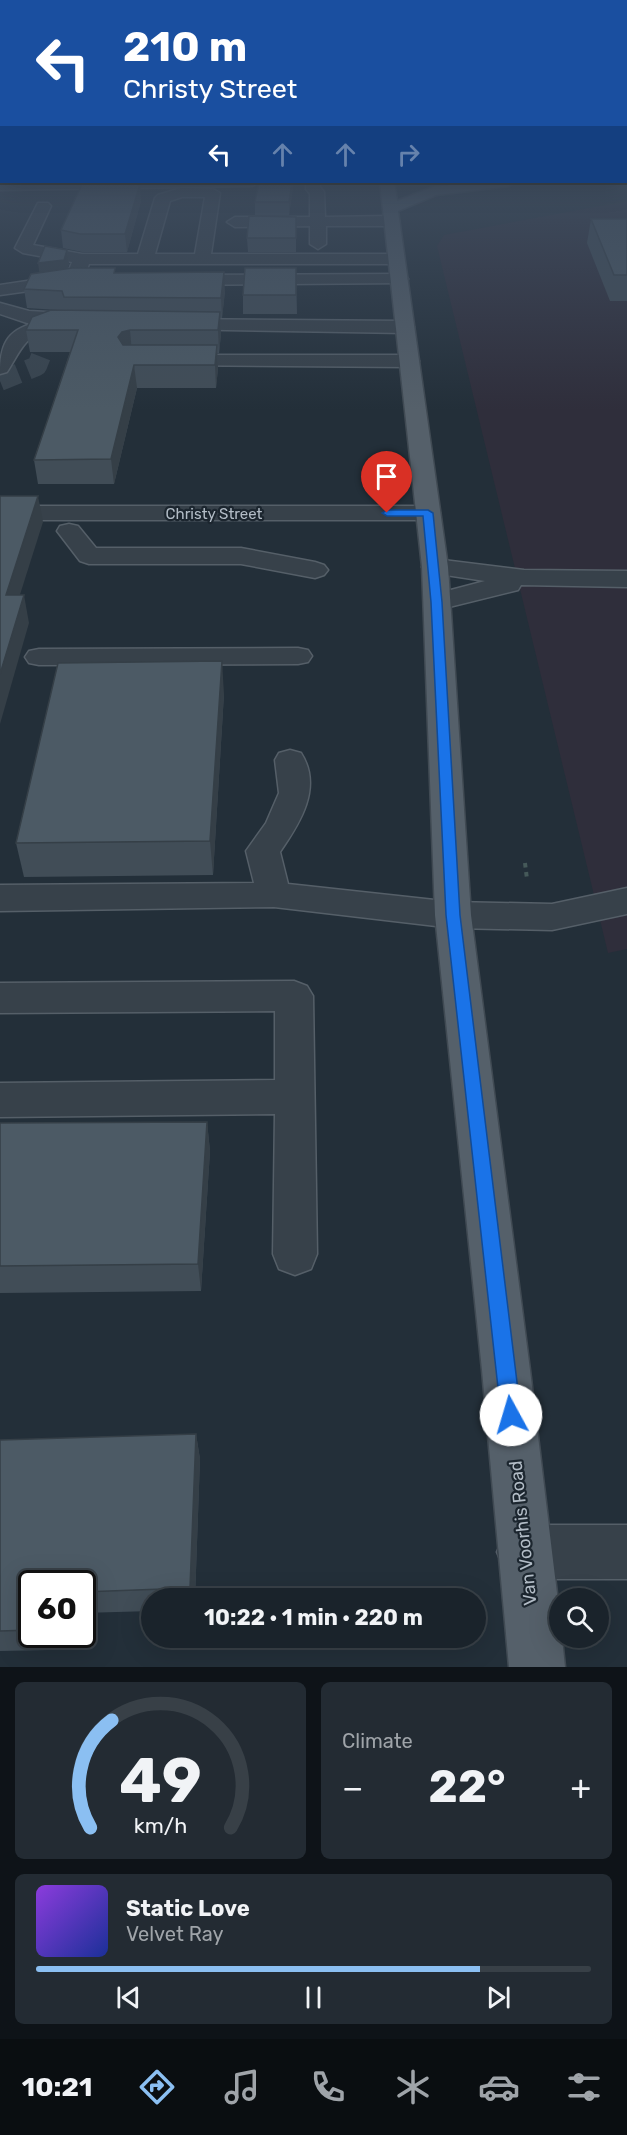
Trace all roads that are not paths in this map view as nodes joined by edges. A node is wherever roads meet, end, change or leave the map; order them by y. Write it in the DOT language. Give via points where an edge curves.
graph roads {
  1 [pos="59,255"];
  2 [pos="146,255"];
  3 [pos="203,255"];
  4 [pos="377,255"];
  5 [pos="396,255"];
  6 [pos="82,259"];
  7 [pos="145,259"];
  8 [pos="202,259"];
  9 [pos="397,262"];
  10 [pos="74,280"];
  11 [pos="119,280"];
  12 [pos="165,280"];
  13 [pos="188,280"];
  14 [pos="0,290"];
  15 [pos="0,308"];
  16 [pos="183,308"];
  17 [pos="404,322"];
  18 [pos="155,361"];
  19 [pos="409,361"];
  20 [pos="0,368"];
  21 [pos="0,513"];
  22 [pos="428,513"];
  23 [pos="69,531"];
  24 [pos="435,567"];
  25 [pos="315,570"];
  26 [pos="524,578"];
  27 [pos="627,579"];
  28 [pos="437,602"];
  29 [pos="298,656"];
  30 [pos="39,657"];
  31 [pos="290,760"];
  32 [pos="274,895"];
  33 [pos="0,898"];
  34 [pos="627,902"];
  35 [pos="453,915"];
  36 [pos="0,998"];
  37 [pos="295,1097"];
  38 [pos="0,1100"];
  39 [pos="295,1254"];
  40 [pos="524,1552"];
  41 [pos="627,1552"];
  42 [pos="537,1667"];
  1 -- 6 [label="street"];
  2 -- 7 [label="street"];
  3 -- 8 [label="street"];
  4 -- 9 [label="street"];
  5 -- 9 [label="main road, Van Voorhis Road"];
  6 -- 7 [label="street"];
  6 -- 10 [label="street"];
  7 -- 8 [label="street"];
  8 -- 9 [label="street"];
  9 -- 13 [label="street"];
  9 -- 17 [label="main road, Van Voorhis Road"];
  10 -- 11 [label="street"];
  10 -- 14 [label="street"];
  12 -- 13 [label="street"];
  13 -- 16 [label="street"];
  15 -- 20 [label="street" via="27,317 87,321 30,329 12,344"];
  16 -- 17 [label="street"];
  16 -- 17 [label="street" via="158,321"];
  17 -- 19 [label="main road, Van Voorhis Road"];
  18 -- 19 [label="street"];
  19 -- 22 [label="main road, Van Voorhis Road"];
  21 -- 22 [label="street, Christy Street"];
  22 -- 24 [label="main road, Van Voorhis Road"];
  23 -- 25 [label="street" via="89,556 241,556"];
  24 -- 26 [label="street"];
  24 -- 28 [label="main road, Van Voorhis Road"];
  26 -- 27 [label="street"];
  26 -- 28 [label="street"];
  28 -- 35 [label="main road, Van Voorhis Road"];
  29 -- 30 [label="street"];
  31 -- 32 [label="street" via="295,793 281,826 263,851"];
  32 -- 33 [label="street"];
  32 -- 35 [label="street"];
  34 -- 35 [label="street" via="552,917"];
  35 -- 40 [label="main road, Van Voorhis Road"];
  36 -- 37 [label="street" via="294,996"];
  37 -- 38 [label="street"];
  37 -- 39 [label="street"];
  40 -- 41 [label="street"];
  40 -- 42 [label="main road, Van Voorhis Road"];
}
